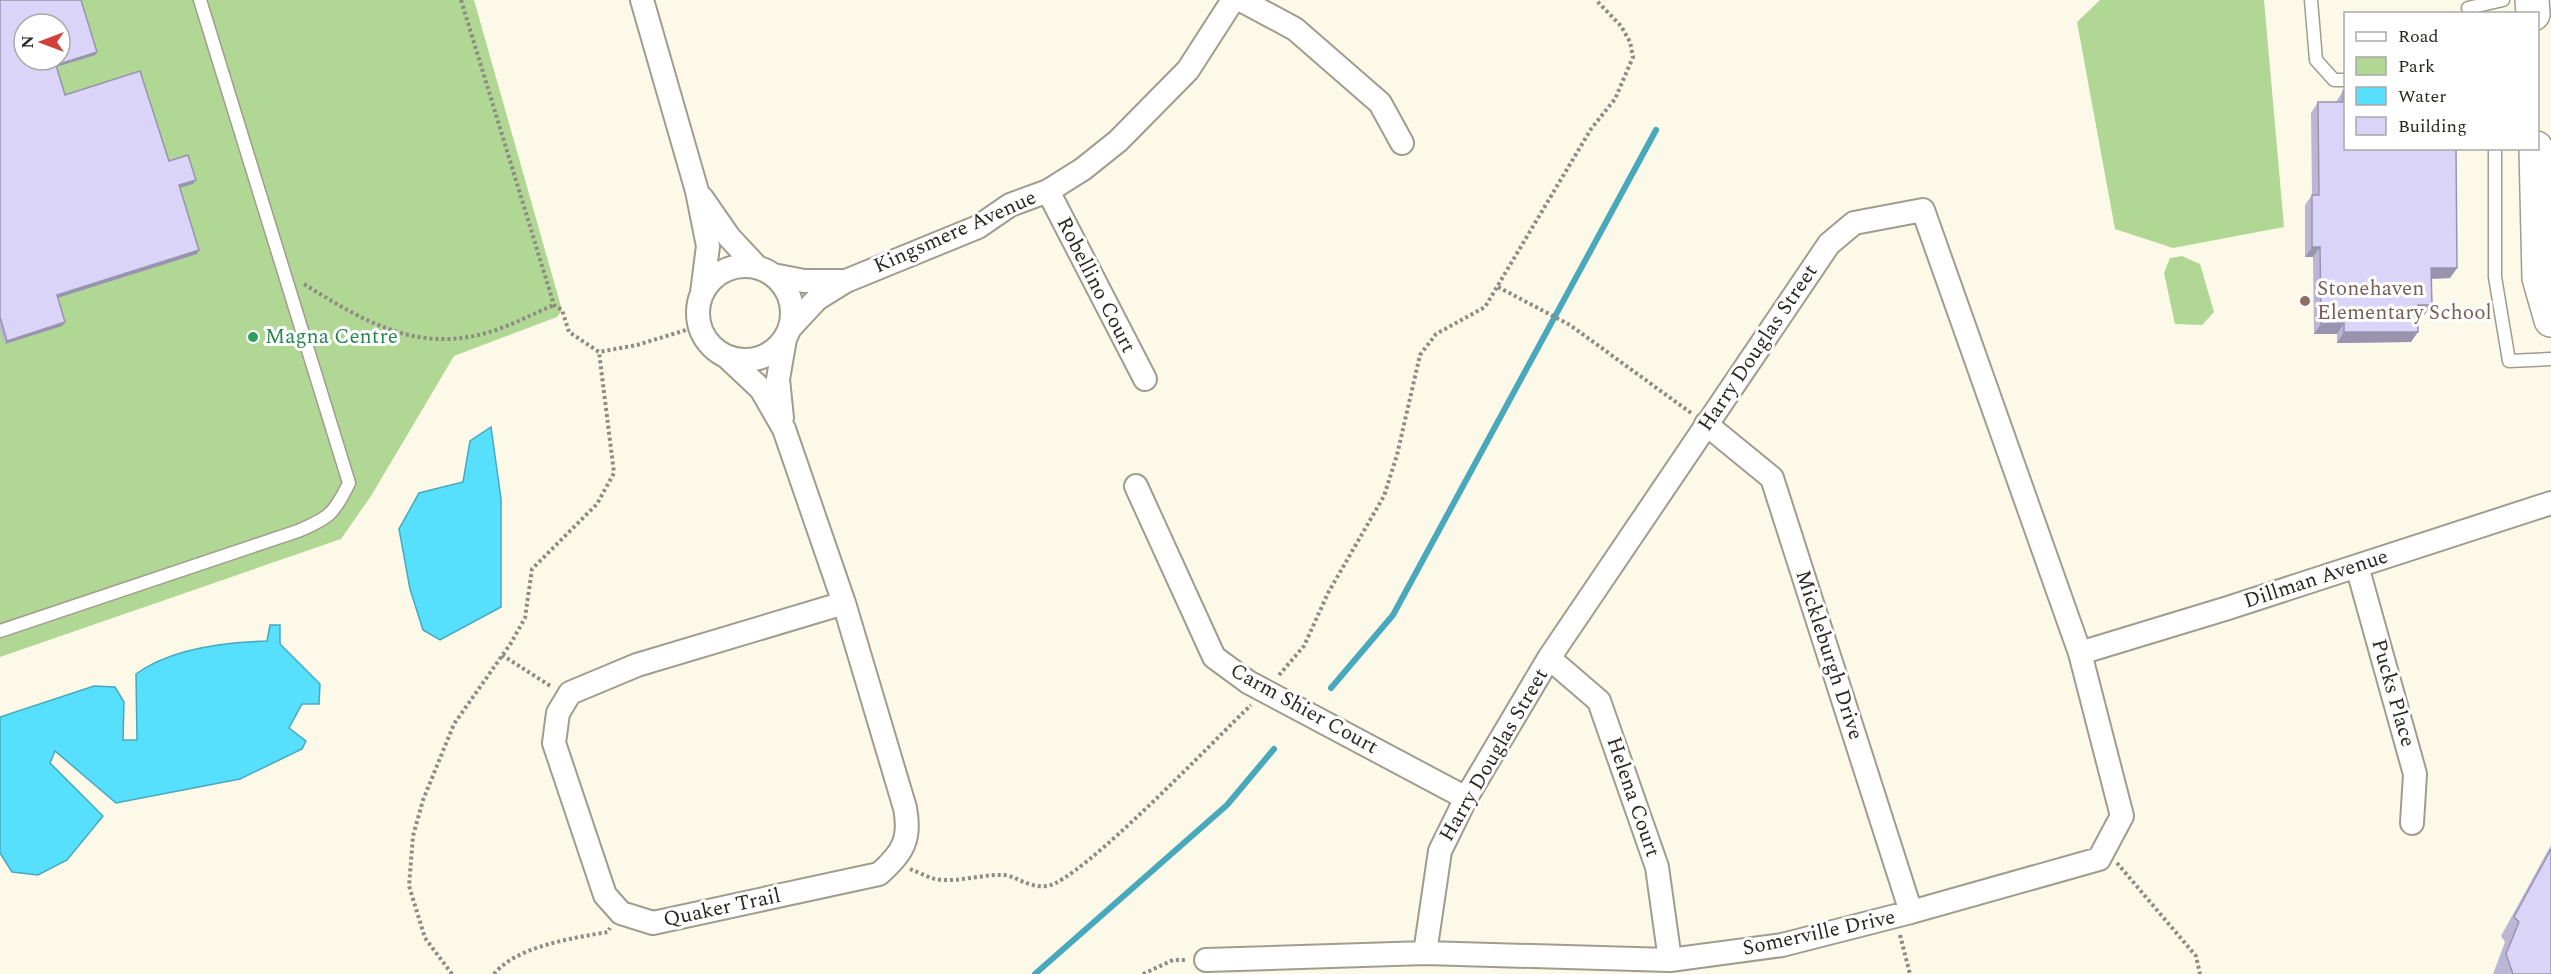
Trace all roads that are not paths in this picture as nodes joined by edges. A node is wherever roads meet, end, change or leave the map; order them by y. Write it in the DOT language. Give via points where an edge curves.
graph roads {
  1 [pos="200,0"];
  2 [pos="642,0"];
  3 [pos="1233,0"];
  4 [pos="1241,0"];
  5 [pos="2311,0"];
  6 [pos="2503,0"];
  7 [pos="2468,7"];
  8 [pos="2344,80"];
  9 [pos="1402,143"];
  10 [pos="2495,150"];
  11 [pos="2536,150"];
  12 [pos="697,191"];
  13 [pos="1048,191"];
  14 [pos="765,271"];
  15 [pos="846,281"];
  16 [pos="702,293"];
  17 [pos="2551,320"];
  18 [pos="788,334"];
  19 [pos="728,358"];
  20 [pos="2551,359"];
  21 [pos="1145,379"];
  22 [pos="1706,424"];
  23 [pos="784,429"];
  24 [pos="1136,486"];
  25 [pos="2551,503"];
  26 [pos="2357,566"];
  27 [pos="844,603"];
  28 [pos="0,631"];
  29 [pos="2080,653"];
  30 [pos="1549,658"];
  31 [pos="1466,798"];
  32 [pos="2412,823"];
  33 [pos="1903,914"];
  34 [pos="1425,953"];
  35 [pos="1206,960"];
  36 [pos="1670,960"];
  1 -- 28 [label="lane" via="349,483 338,506 324,520 307,528"];
  2 -- 12 [label="street"];
  3 -- 13 [label="street, Kingsmere Avenue" via="1188,70 1118,141"];
  4 -- 9 [label="street" via="1295,29 1380,103"];
  5 -- 8 [label="lane" via="2316,60 2334,80"];
  6 -- 7 [label="lane"];
  10 -- 20 [label="lane" via="2495,277 2509,361"];
  11 -- 17 [label="street" via="2539,278"];
  12 -- 14 [label="street" via="729,237"];
  12 -- 16 [label="street" via="708,246"];
  13 -- 15 [label="street, Kingsmere Avenue" via="1010,205 978,227"];
  13 -- 21 [label="street, Robellino Court"];
  14 -- 15 [label="street, Kingsmere Avenue" via="804,281"];
  14 -- 16 [label="street" via="745,266 728,269"];
  14 -- 18 [label="street" via="789,296 792,310"];
  15 -- 18 [label="street, Kingsmere Avenue" via="817,299"];
  16 -- 19 [label="street" via="699,326 709,344"];
  18 -- 19 [label="street" via="773,352 759,359"];
  18 -- 23 [label="street" via="778,379"];
  19 -- 23 [label="street" via="760,389"];
  22 -- 29 [label="street, Harry Douglas Street" via="1829,244 1854,223 1923,210"];
  22 -- 30 [label="street, Harry Douglas Street"];
  22 -- 33 [label="street, Mickleburgh Drive" via="1772,478"];
  23 -- 27 [label="street"];
  24 -- 31 [label="street, Carm Shier Court" via="1214,657 1248,682"];
  25 -- 26 [label="street, Dillman Avenue"];
  26 -- 29 [label="street, Dillman Avenue"];
  26 -- 32 [label="street, Pucks Place" via="2415,774"];
  27 -- 27 [label="street, Quaker Trail" via="637,665 570,693 554,727 558,757 605,895 621,913 653,922 870,877 892,863 908,835 908,824"];
  29 -- 33 [label="street, Somerville Drive" via="2122,816 2099,859"];
  30 -- 31 [label="street, Harry Douglas Street"];
  30 -- 36 [label="street, Helena Court" via="1599,701 1657,867"];
  31 -- 34 [label="street, Harry Douglas Street" via="1440,851"];
  33 -- 36 [label="street, Somerville Drive" via="1782,945"];
  34 -- 35 [label="street, Somerville Drive"];
  34 -- 36 [label="street, Somerville Drive"];
}
